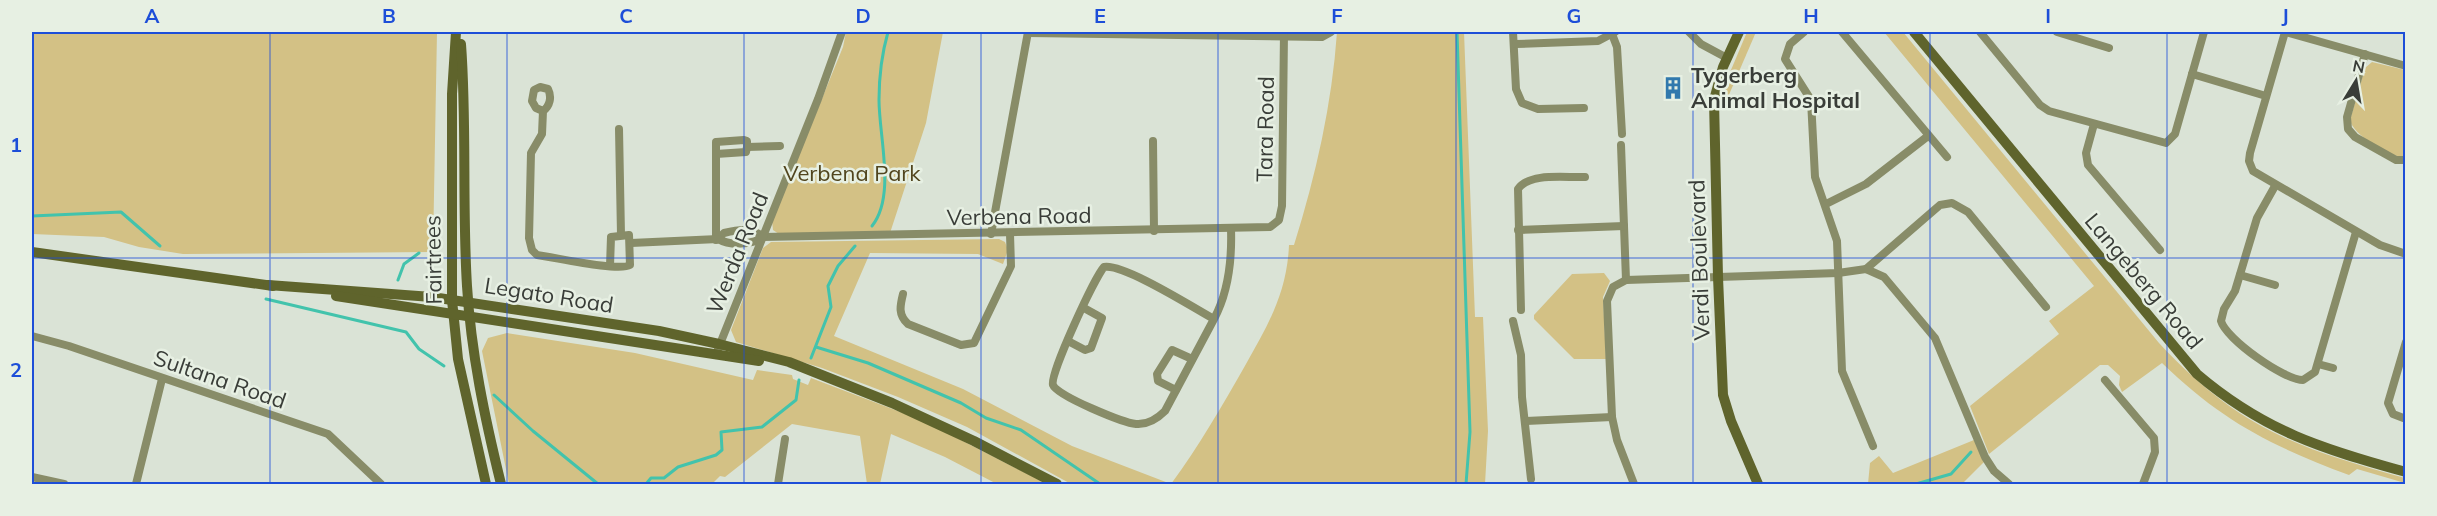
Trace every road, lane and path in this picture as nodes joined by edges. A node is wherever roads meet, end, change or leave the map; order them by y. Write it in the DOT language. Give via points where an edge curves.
graph roads {
  1 [pos="458,32"];
  2 [pos="842,32"];
  3 [pos="1028,32"];
  4 [pos="1331,32"];
  5 [pos="1513,32"];
  6 [pos="1689,32"];
  7 [pos="1739,32"];
  8 [pos="1804,32"];
  9 [pos="1842,32"];
  10 [pos="1914,32"];
  11 [pos="1980,32"];
  12 [pos="2057,32"];
  13 [pos="2204,32"];
  14 [pos="2286,32"];
  15 [pos="1284,33"];
  16 [pos="1613,33"];
  17 [pos="1516,44"];
  18 [pos="2109,48"];
  19 [pos="2365,54"];
  20 [pos="1727,58"];
  21 [pos="2406,66"];
  22 [pos="2192,74"];
  23 [pos="2266,96"];
  24 [pos="1584,108"];
  25 [pos="543,111"];
  26 [pos="2094,124"];
  27 [pos="619,129"];
  28 [pos="1622,134"];
  29 [pos="1928,136"];
  30 [pos="1153,141"];
  31 [pos="1622,145"];
  32 [pos="780,146"];
  33 [pos="747,147"];
  34 [pos="716,154"];
  35 [pos="1947,157"];
  36 [pos="2406,160"];
  37 [pos="1585,177"];
  38 [pos="2275,186"];
  39 [pos="1826,204"];
  40 [pos="1275,225"];
  41 [pos="1624,226"];
  42 [pos="1232,229"];
  43 [pos="1518,230"];
  44 [pos="1154,231"];
  45 [pos="2356,232"];
  46 [pos="991,234"];
  47 [pos="1011,234"];
  48 [pos="621,235"];
  49 [pos="763,237"];
  50 [pos="717,239"];
  51 [pos="632,243"];
  52 [pos="2160,250"];
  53 [pos="32,252"];
  54 [pos="1884,253"];
  55 [pos="2406,254"];
  56 [pos="610,266"];
  57 [pos="1866,269"];
  58 [pos="1838,273"];
  59 [pos="2240,275"];
  60 [pos="1718,277"];
  61 [pos="1884,277"];
  62 [pos="1626,280"];
  63 [pos="268,285"];
  64 [pos="2275,285"];
  65 [pos="903,294"];
  66 [pos="452,300"];
  67 [pos="468,303"];
  68 [pos="2046,307"];
  69 [pos="1084,308"];
  70 [pos="1521,310"];
  71 [pos="454,316"];
  72 [pos="470,319"];
  73 [pos="1214,319"];
  74 [pos="1514,321"];
  75 [pos="32,336"];
  76 [pos="1068,341"];
  77 [pos="2406,342"];
  78 [pos="718,349"];
  79 [pos="1192,359"];
  80 [pos="2318,364"];
  81 [pos="2333,368"];
  82 [pos="162,379"];
  83 [pos="2104,380"];
  84 [pos="1176,390"];
  85 [pos="1612,417"];
  86 [pos="2406,419"];
  87 [pos="1526,421"];
  88 [pos="785,439"];
  89 [pos="1873,446"];
  90 [pos="2406,472"];
  91 [pos="32,477"];
  92 [pos="1531,479"];
  93 [pos="64,484"];
  94 [pos="136,484"];
  95 [pos="381,484"];
  96 [pos="486,484"];
  97 [pos="501,484"];
  98 [pos="778,484"];
  99 [pos="1057,484"];
  100 [pos="1634,484"];
  101 [pos="1758,484"];
  102 [pos="2009,484"];
  103 [pos="2143,484"];
  1 -- 66 [label="street, Fairtrees" via="452,94"];
  1 -- 67 [label="street, Fairtrees" via="464,95"];
  2 -- 49 [label="street, Werda Road"];
  3 -- 15 [label="street"];
  3 -- 46 [label="street"];
  4 -- 15 [label="street" via="1322,37"];
  5 -- 17 [label="street"];
  6 -- 20 [label="street" via="1701,44"];
  7 -- 20 [label="street, Verdi Boulevard"];
  8 -- 39 [label="street" via="1790,44 1785,59 1811,100 1815,177"];
  9 -- 29 [label="street"];
  10 -- 90 [label="street, Langeberg Road" via="2197,374 2242,408 2290,435 2322,449"];
  11 -- 26 [label="street" via="2040,105"];
  12 -- 18 [label="street"];
  13 -- 22 [label="street"];
  14 -- 19 [label="street"];
  14 -- 23 [label="street"];
  15 -- 40 [label="street, Tara Road" via="1282,206"];
  16 -- 17 [label="street" via="1598,41"];
  16 -- 28 [label="street"];
  17 -- 24 [label="street" via="1516,89 1522,103 1538,109"];
  19 -- 21 [label="street"];
  19 -- 36 [label="street" via="2347,117 2348,129 2396,160"];
  20 -- 60 [label="street, Verdi Boulevard" via="1713,114"];
  22 -- 23 [label="street"];
  22 -- 26 [label="street" via="2175,134 2166,143"];
  23 -- 38 [label="street" via="2249,160 2255,174"];
  25 -- 56 [label="street" via="542,134 531,153 532,250 537,255"];
  26 -- 52 [label="street" via="2086,153 2088,165"];
  27 -- 48 [label="street"];
  29 -- 35 [label="street"];
  29 -- 39 [label="street" via="1866,184"];
  30 -- 44 [label="street"];
  31 -- 41 [label="street"];
  32 -- 33 [label="street"];
  33 -- 34 [label="street" via="746,152"];
  33 -- 34 [label="street" via="745,140 717,141"];
  34 -- 50 [label="street"];
  37 -- 43 [label="street" via="1523,183 1517,193"];
  38 -- 45 [label="street"];
  38 -- 59 [label="street" via="2257,218"];
  39 -- 58 [label="street" via="1836,233"];
  40 -- 42 [label="street, Verbena Road"];
  41 -- 43 [label="street"];
  41 -- 62 [label="street"];
  42 -- 44 [label="street, Verbena Road"];
  42 -- 73 [label="street" via="1229,276"];
  43 -- 70 [label="street"];
  44 -- 47 [label="street, Verbena Road"];
  45 -- 55 [label="street"];
  45 -- 80 [label="street"];
  46 -- 47 [label="street, Verbena Road"];
  46 -- 49 [label="street, Verbena Road"];
  47 -- 65 [label="street" via="1011,266 974,343 961,345 908,324 900,310"];
  48 -- 51 [label="street" via="630,235"];
  48 -- 56 [label="street" via="611,237"];
  49 -- 50 [label="street" via="753,243 725,243"];
  49 -- 50 [label="street" via="747,230 724,233"];
  49 -- 78 [label="street, Werda Road"];
  50 -- 51 [label="street"];
  51 -- 56 [label="street" via="629,266"];
  53 -- 63 [label="street, Legato Road"];
  54 -- 57 [label="street"];
  54 -- 61 [label="street"];
  54 -- 68 [label="street" via="1940,205 1957,205 1968,212"];
  57 -- 58 [label="street"];
  57 -- 61 [label="street"];
  58 -- 60 [label="street"];
  58 -- 89 [label="street" via="1842,371"];
  59 -- 64 [label="street"];
  59 -- 80 [label="street" via="2222,314 2224,329 2268,365 2296,379 2310,378"];
  60 -- 62 [label="street"];
  60 -- 101 [label="street, Verdi Boulevard" via="1723,396"];
  61 -- 102 [label="street" via="1940,345 1985,457"];
  62 -- 85 [label="street" via="1613,287 1608,297"];
  63 -- 66 [label="street, Legato Road"];
  63 -- 71 [label="street, Legato Road"];
  66 -- 67 [label="street, Legato Road"];
  66 -- 71 [label="street, Fairtrees"];
  67 -- 72 [label="street, Fairtrees"];
  67 -- 78 [label="street, Legato Road" via="659,332"];
  69 -- 73 [label="street" via="1107,266 1141,279"];
  69 -- 76 [label="street"];
  69 -- 76 [label="street" via="1102,318 1091,348 1085,350"];
  71 -- 72 [label="street, Legato Road"];
  71 -- 96 [label="street, Fairtrees" via="458,359"];
  72 -- 78 [label="street, Legato Road"];
  72 -- 97 [label="street, Fairtrees" via="475,362"];
  73 -- 79 [label="street"];
  74 -- 87 [label="street"];
  75 -- 82 [label="street, Sultana Road"];
  76 -- 84 [label="street" via="1052,384 1091,408 1135,424 1147,423 1165,411"];
  77 -- 86 [label="street" via="2388,403 2393,414"];
  78 -- 99 [label="street, Legato Road" via="789,362 974,441"];
  79 -- 84 [label="street"];
  79 -- 84 [label="street" via="1172,350 1157,374 1158,381"];
  80 -- 81 [label="street"];
  82 -- 94 [label="street"];
  82 -- 95 [label="street, Sultana Road" via="328,434"];
  83 -- 103 [label="street" via="2154,438 2155,452"];
  85 -- 87 [label="street"];
  85 -- 100 [label="street"];
  87 -- 92 [label="street"];
  88 -- 98 [label="street"];
  91 -- 93 [label="street"];
}
